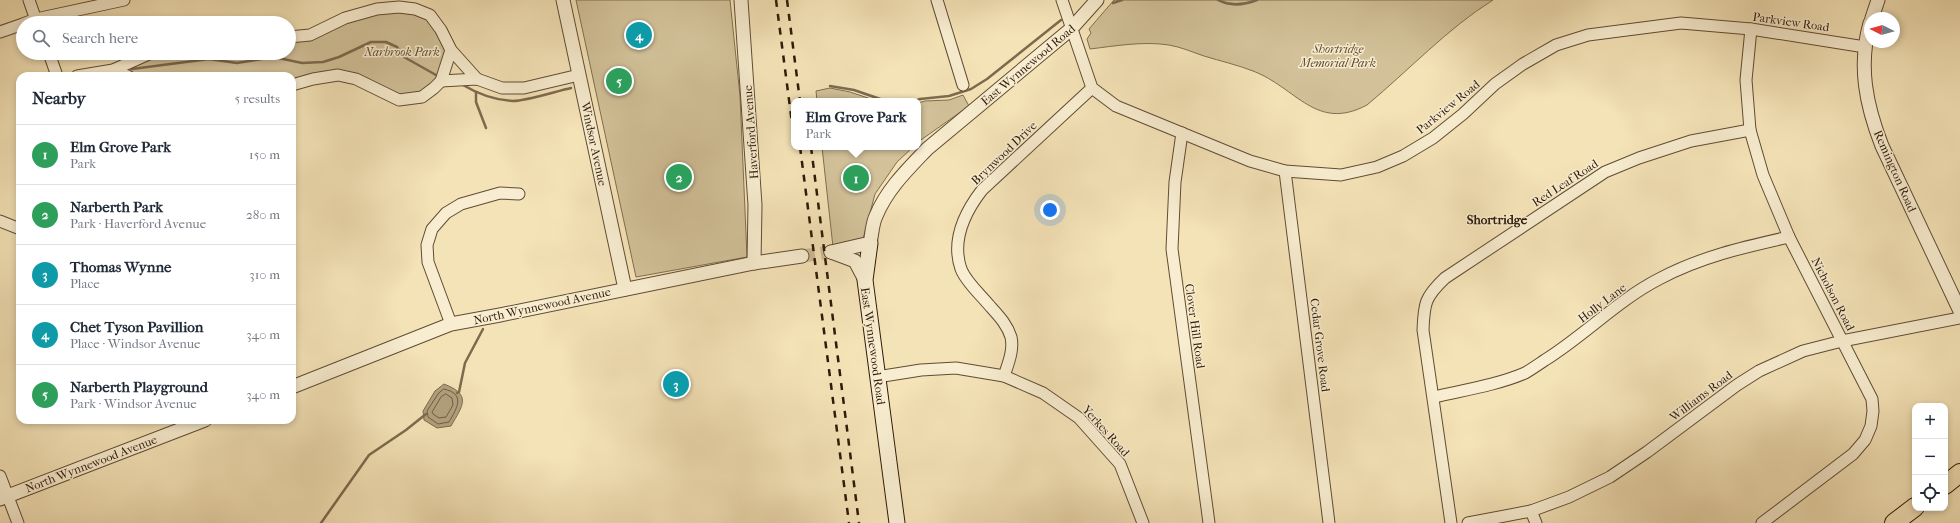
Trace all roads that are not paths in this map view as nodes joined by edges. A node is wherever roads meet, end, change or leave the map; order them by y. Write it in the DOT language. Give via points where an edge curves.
graph roads {
  1 [pos="29,0"];
  2 [pos="124,0"];
  3 [pos="563,0"];
  4 [pos="741,0"];
  5 [pos="937,0"];
  6 [pos="1062,0"];
  7 [pos="1097,0"];
  8 [pos="1878,0"];
  9 [pos="1874,12"];
  10 [pos="30,16"];
  11 [pos="56,16"];
  12 [pos="16,27"];
  13 [pos="1751,29"];
  14 [pos="1072,30"];
  15 [pos="0,32"];
  16 [pos="296,36"];
  17 [pos="1864,47"];
  18 [pos="1865,48"];
  19 [pos="451,50"];
  20 [pos="51,60"];
  21 [pos="135,60"];
  22 [pos="113,70"];
  23 [pos="56,72"];
  24 [pos="101,72"];
  25 [pos="118,72"];
  26 [pos="579,75"];
  27 [pos="477,79"];
  28 [pos="441,81"];
  29 [pos="296,84"];
  30 [pos="963,84"];
  31 [pos="1092,88"];
  32 [pos="1750,130"];
  33 [pos="1182,133"];
  34 [pos="1285,171"];
  35 [pos="519,194"];
  36 [pos="0,221"];
  37 [pos="16,228"];
  38 [pos="1789,237"];
  39 [pos="870,244"];
  40 [pos="802,256"];
  41 [pos="754,263"];
  42 [pos="865,280"];
  43 [pos="625,289"];
  44 [pos="1960,310"];
  45 [pos="1960,318"];
  46 [pos="451,324"];
  47 [pos="1842,341"];
  48 [pos="1004,376"];
  49 [pos="878,377"];
  50 [pos="296,385"];
  51 [pos="1434,397"];
  52 [pos="195,424"];
  53 [pos="1960,473"];
  54 [pos="0,476"];
  55 [pos="1948,482"];
  56 [pos="4,497"];
  57 [pos="1912,509"];
  58 [pos="1531,512"];
  59 [pos="18,523"];
  60 [pos="898,523"];
  61 [pos="1143,523"];
  62 [pos="1209,523"];
  63 [pos="1329,523"];
  64 [pos="1451,523"];
  65 [pos="1468,523"];
  66 [pos="1536,523"];
  67 [pos="1762,523"];
  68 [pos="1894,523"];
  1 -- 10 [label="street"];
  2 -- 11 [label="street"];
  3 -- 26 [label="street, Windsor Avenue"];
  4 -- 41 [label="street, Haverford Avenue" via="755,205"];
  5 -- 30 [label="street"];
  6 -- 14 [label="street"];
  7 -- 14 [label="street, East Wynnewood Road"];
  8 -- 9 [label="street"];
  12 -- 15 [label="street"];
  13 -- 17 [label="street, Parkview Road"];
  13 -- 32 [label="street, Nicholson Road" via="1746,80"];
  13 -- 34 [label="street, Parkview Road" via="1681,23 1588,35 1556,45 1523,64 1495,84 1433,138 1402,156 1377,167 1341,175"];
  14 -- 31 [label="street"];
  14 -- 39 [label="street, East Wynnewood Road" via="927,149 906,171 889,192 875,217"];
  16 -- 19 [label="street" via="310,35 345,18 377,9 415,9 430,15"];
  18 -- 44 [label="street, Remington Road" via="1865,85 1874,125"];
  19 -- 27 [label="street"];
  19 -- 28 [label="street"];
  20 -- 23 [label="street"];
  21 -- 22 [label="street"];
  22 -- 24 [label="street"];
  22 -- 25 [label="street"];
  26 -- 27 [label="street" via="524,88 502,88"];
  26 -- 43 [label="street, Windsor Avenue"];
  27 -- 28 [label="street"];
  28 -- 29 [label="street" via="422,97 398,100 356,79 338,75"];
  31 -- 33 [label="street, Parkview Road" via="1116,106"];
  31 -- 48 [label="street, Brynwood Drive" via="982,190 969,207 961,230 957,248 961,270 1005,324 1011,338 1011,354"];
  32 -- 38 [label="street, Nicholson Road" via="1763,175"];
  32 -- 51 [label="street, Red Leaf Road" via="1691,141 1605,172 1445,278 1430,292 1424,310 1423,330"];
  33 -- 34 [label="street, Parkview Road" via="1250,161"];
  33 -- 62 [label="street, Clover Hill Road" via="1173,196 1172,249"];
  34 -- 63 [label="street, Cedar Grove Road"];
  35 -- 46 [label="street" via="500,193 461,204 446,213 432,229 427,244 428,262"];
  36 -- 37 [label="street"];
  38 -- 47 [label="street, Nicholson Road"];
  38 -- 51 [label="street, Holly Lane" via="1694,262 1658,279 1564,348 1525,372 1480,387"];
  39 -- 42 [label="main road, East Wynnewood Road"];
  39 -- 42 [label="street" via="831,252 855,261"];
  40 -- 41 [label="street, North Wynnewood Avenue"];
  41 -- 43 [label="street, North Wynnewood Avenue"];
  42 -- 49 [label="main road, East Wynnewood Road"];
  43 -- 46 [label="street, North Wynnewood Avenue"];
  45 -- 47 [label="street, Williams Road"];
  46 -- 50 [label="street, North Wynnewood Avenue"];
  47 -- 58 [label="street, Williams Road" via="1803,351 1759,371 1610,477"];
  47 -- 67 [label="street, Nicholson Road" via="1872,399 1871,426 1865,440 1853,454"];
  48 -- 49 [label="street, Yerkes Road" via="956,368 921,370"];
  48 -- 61 [label="street, Yerkes Road" via="1043,393 1079,418 1120,464"];
  49 -- 60 [label="main road, East Wynnewood Road"];
  51 -- 64 [label="street, Red Leaf Road"];
  52 -- 56 [label="street, North Wynnewood Avenue"];
  53 -- 55 [label="highway"];
  54 -- 56 [label="street"];
  56 -- 59 [label="street"];
  57 -- 68 [label="highway"];
  58 -- 65 [label="street, Williams Road"];
  58 -- 66 [label="street"];
}
